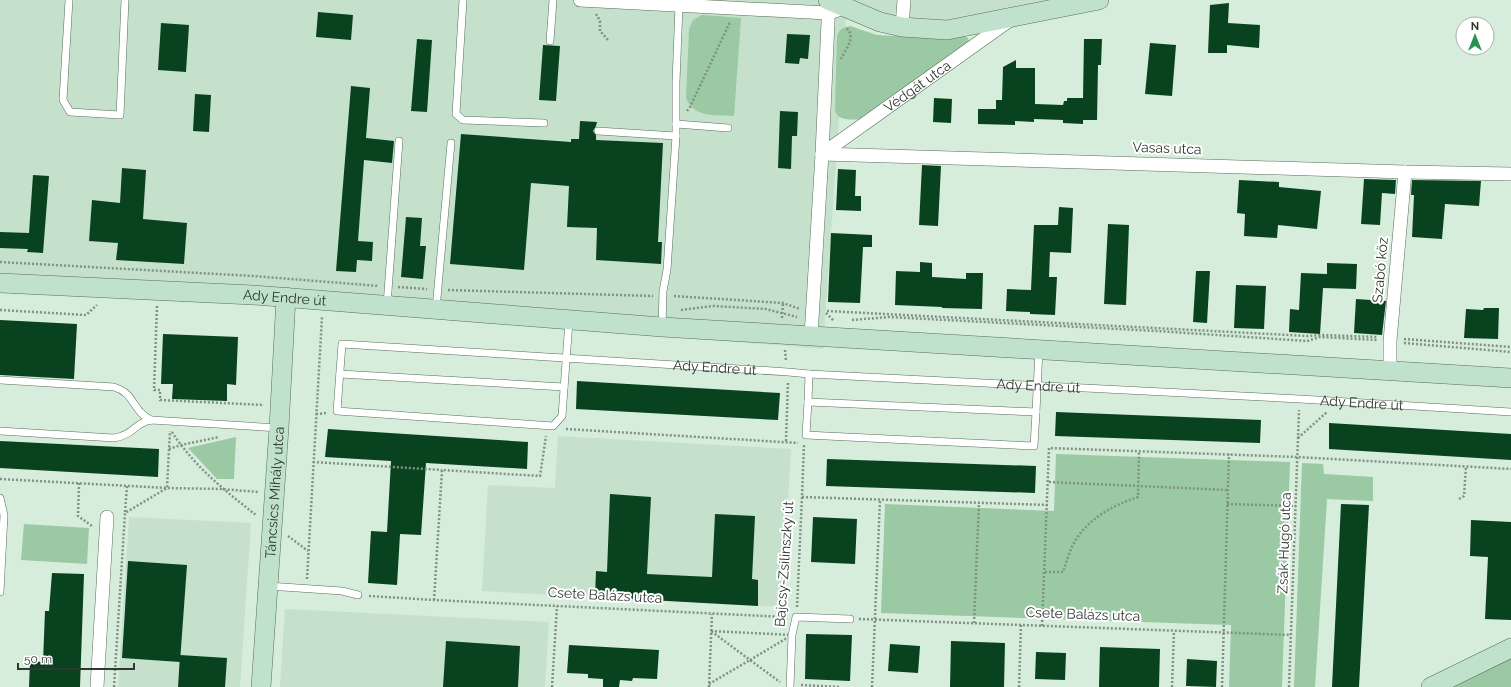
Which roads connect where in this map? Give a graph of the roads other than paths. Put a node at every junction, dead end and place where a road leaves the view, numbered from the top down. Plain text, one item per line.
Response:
1 (69, 0) edge
2 (125, 0) edge
3 (463, 0) edge
4 (553, 0) edge
5 (587, 0) edge
6 (904, 0) edge
7 (1099, 0) edge
8 (832, 5) edge
9 (679, 6) junction
10 (1013, 18) junction
11 (902, 28) junction
12 (550, 41) dead end
13 (544, 123) dead end
14 (676, 124) junction
15 (728, 128) dead end
16 (598, 131) dead end
17 (676, 136) junction
18 (400, 141) dead end
19 (451, 143) dead end
20 (822, 154) junction
21 (1405, 172) junction
22 (1511, 174) edge
23 (0, 283) edge
24 (286, 297) junction
25 (387, 306) junction
26 (436, 309) junction
27 (662, 319) junction
28 (569, 320) junction
29 (812, 322) junction
30 (1039, 349) junction
31 (566, 358) junction
32 (1390, 370) junction
33 (340, 374) junction
34 (809, 374) junction
35 (1511, 378) edge
36 (0, 380) edge
37 (1037, 386) junction
38 (564, 387) junction
39 (808, 402) junction
40 (1036, 412) junction
41 (1511, 412) edge
42 (152, 420) junction
43 (279, 428) junction
44 (0, 431) edge
45 (0, 498) edge
46 (108, 517) dead end
47 (268, 586) junction
48 (0, 592) edge
49 (358, 595) road end
50 (850, 619) dead end
51 (1511, 648) edge
52 (790, 686) edge
53 (97, 687) edge
54 (261, 687) edge
55 (1431, 687) edge

1 - 2 lane
3 - 13 lane
4 - 12 lane
5 - 9 street
6 - 11 street
7 - 10 street, Védgát utca
8 - 9 street
8 - 11 street, Védgát utca
8 - 20 street
9 - 14 lane
10 - 11 street, Védgát utca
10 - 20 street, Védgát utca
14 - 15 lane
14 - 17 lane
16 - 17 lane
17 - 27 lane
18 - 25 lane
19 - 26 lane
20 - 21 street, Vasas utca
20 - 29 street
21 - 22 street, Vasas utca
21 - 32 street, Szabó köz
23 - 24 street, Ady Endre út
24 - 25 street, Ady Endre út
24 - 43 street, Táncsics Mihály utca
25 - 26 street, Ady Endre út
26 - 28 street, Ady Endre út
27 - 28 street, Ady Endre út
27 - 29 street, Ady Endre út
28 - 31 lane
29 - 30 street, Ady Endre út
30 - 32 street, Ady Endre út
30 - 37 lane
31 - 33 lane, Ady Endre út
31 - 34 lane, Ady Endre út
31 - 38 lane
32 - 35 street, Ady Endre út
33 - 38 lane
33 - 38 lane, Ady Endre út
34 - 37 lane, Ady Endre út
34 - 39 lane
36 - 42 lane
37 - 40 lane
37 - 41 lane, Ady Endre út
39 - 40 lane
39 - 40 lane
42 - 43 lane
42 - 44 lane
43 - 47 street, Táncsics Mihály utca
45 - 48 lane
46 - 53 street
47 - 49 lane
47 - 54 street, Táncsics Mihály utca
50 - 52 lane, Bajcsy-Zsilinszky út
51 - 55 street

